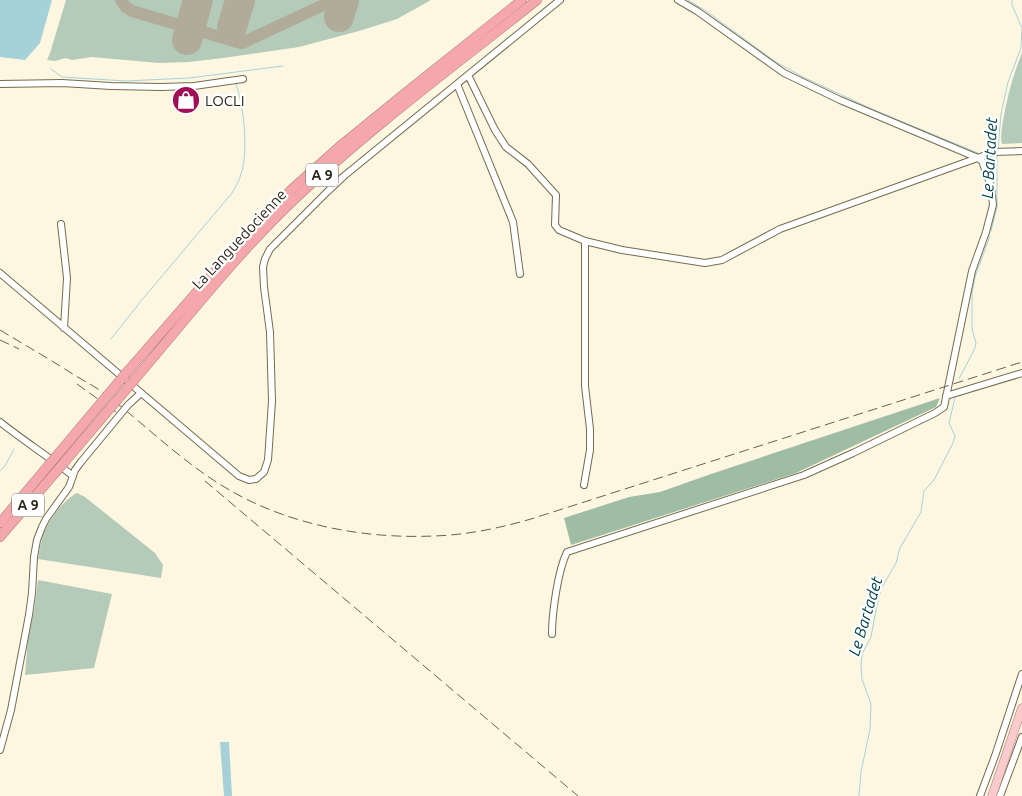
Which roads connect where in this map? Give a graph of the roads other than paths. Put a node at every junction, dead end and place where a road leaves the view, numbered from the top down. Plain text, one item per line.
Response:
1 (522, 0) edge
2 (537, 0) edge
3 (560, 0) edge
4 (678, 0) edge
5 (468, 75) junction
6 (243, 79) dead end
7 (0, 84) edge
8 (457, 84) junction
9 (1022, 151) edge
10 (978, 158) junction
11 (61, 224) dead end
12 (585, 241) junction
13 (0, 273) edge
14 (520, 274) dead end
15 (64, 328) junction
16 (1022, 372) edge
17 (141, 393) junction
18 (946, 396) junction
19 (0, 422) edge
20 (73, 476) junction
21 (584, 485) dead end
22 (0, 523) edge
23 (0, 537) edge
24 (552, 634) dead end
25 (1022, 674) edge
26 (1022, 708) edge
27 (0, 723) edge
28 (6, 728) junction
29 (1022, 737) edge
30 (0, 750) edge
31 (980, 796) edge
32 (992, 796) edge
33 (1000, 796) edge

1 - 22 highway, La Languedocienne / A 9, bridge
2 - 23 highway, La Languedocienne / A 9, bridge
3 - 5 street
4 - 10 street
5 - 8 street
5 - 12 street
6 - 7 street
8 - 14 street
8 - 17 street
9 - 10 street
10 - 12 street
10 - 18 street
11 - 15 street
12 - 21 street
13 - 15 street
15 - 17 street
16 - 18 street
17 - 20 street, bridge
18 - 24 street
19 - 20 street
20 - 28 street
25 - 31 street
26 - 32 main road
27 - 28 street
28 - 30 street
29 - 33 street

